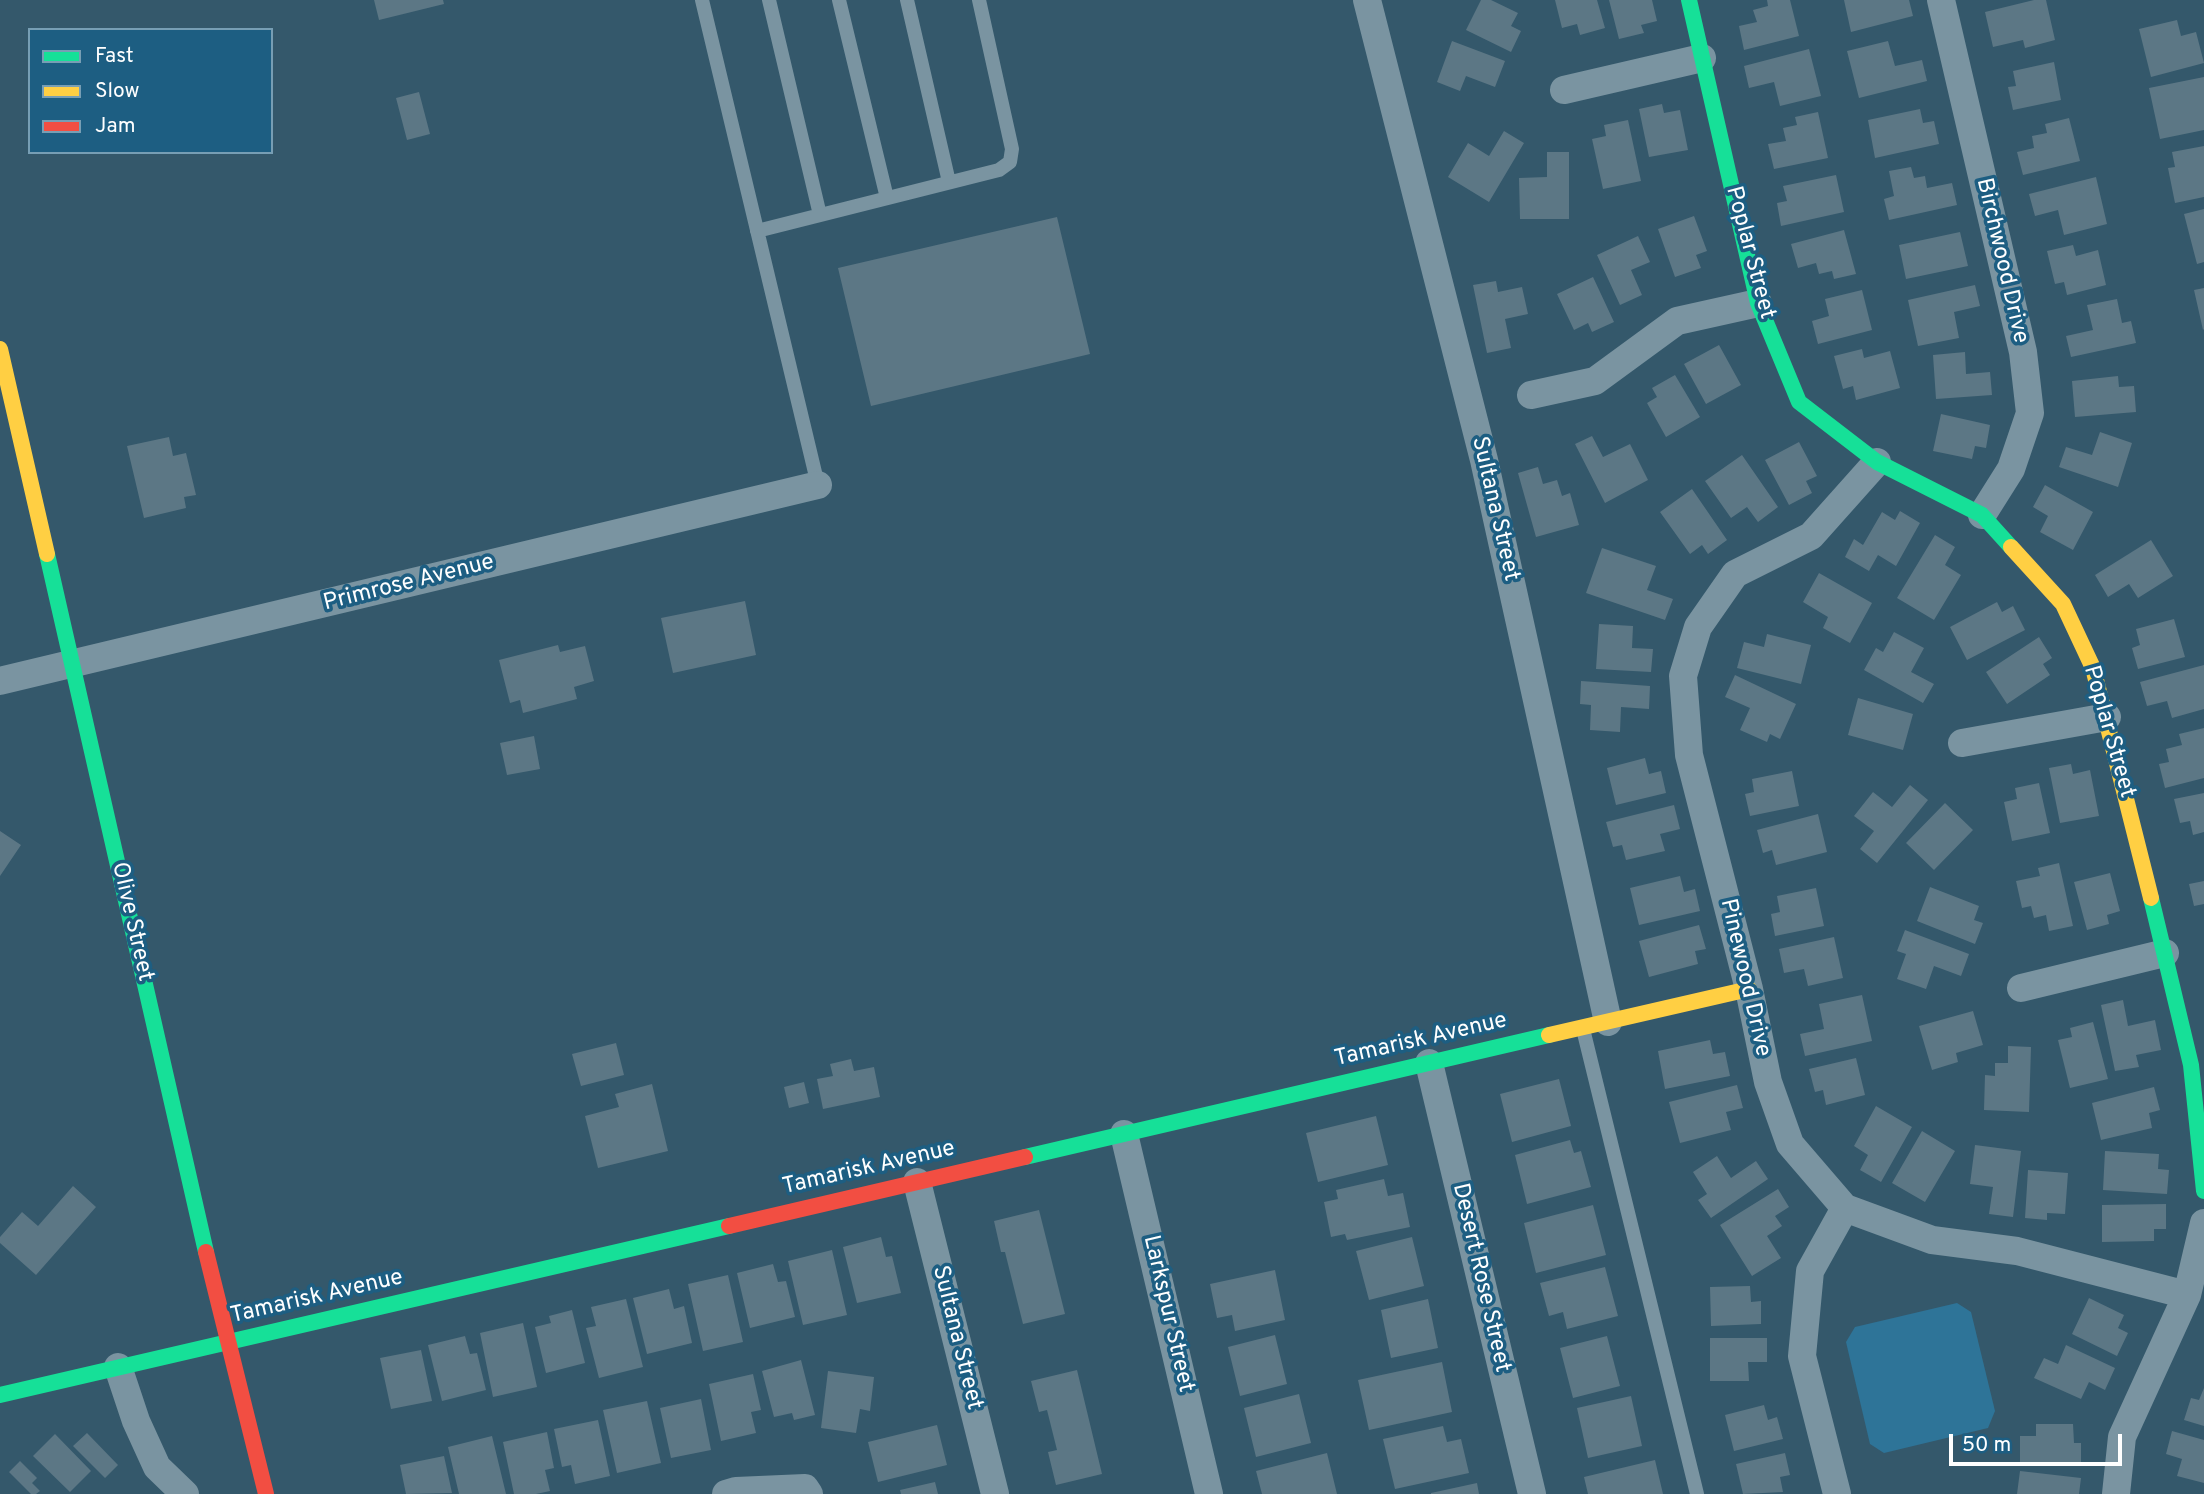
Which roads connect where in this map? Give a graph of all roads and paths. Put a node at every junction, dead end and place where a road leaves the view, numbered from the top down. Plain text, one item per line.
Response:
1 (702, 0) edge
2 (769, 0) edge
3 (839, 0) edge
4 (907, 0) edge
5 (979, 0) edge
6 (1367, 0) edge
7 (1689, 0) edge
8 (1941, 0) edge
9 (1702, 58) junction
10 (1564, 90) dead end
11 (949, 182) junction
12 (887, 198) junction
13 (820, 215) junction
14 (757, 231) junction
15 (1758, 303) junction
16 (0, 349) edge
17 (1531, 395) dead end
18 (1877, 462) junction
19 (818, 485) joint
20 (1982, 515) junction
21 (72, 665) junction
22 (0, 681) edge
23 (2107, 717) junction
24 (1962, 743) dead end
25 (2165, 953) junction
26 (2021, 988) dead end
27 (1749, 989) junction
28 (1595, 1025) junction
29 (1429, 1063) junction
30 (1124, 1134) junction
31 (917, 1182) junction
32 (2204, 1191) edge
33 (1845, 1208) junction
34 (2204, 1223) edge
35 (2187, 1295) junction
36 (227, 1342) junction
37 (118, 1367) junction
38 (0, 1395) edge
39 (807, 1491) edge
40 (179, 1493) edge
41 (266, 1494) edge
42 (726, 1494) edge
43 (995, 1494) edge
44 (1209, 1494) edge
45 (1532, 1494) edge
46 (1697, 1494) edge
47 (1837, 1494) edge
48 (2116, 1494) edge

1 - 14 lane
2 - 13 lane
3 - 12 lane
4 - 11 lane
5 - 11 lane
6 - 28 street, Sultana Street
7 - 9 street, Poplar Street
8 - 20 street, Birchwood Drive
9 - 10 street
9 - 15 street, Poplar Street
11 - 12 lane
12 - 13 lane
13 - 14 lane
14 - 19 lane
15 - 17 street
15 - 18 street, Poplar Street
16 - 21 street, Olive Street
18 - 20 street, Poplar Street
18 - 27 street, Pinewood Drive
19 - 21 street, Primrose Avenue
20 - 23 street, Poplar Street
21 - 22 street, Primrose Avenue
21 - 36 street, Olive Street
23 - 24 street
23 - 25 street, Poplar Street
25 - 26 street
25 - 32 street, Poplar Street
27 - 28 street, Tamarisk Avenue
27 - 33 street, Pinewood Drive
28 - 29 street, Tamarisk Avenue
28 - 46 lane
29 - 30 street, Tamarisk Avenue
29 - 45 street, Desert Rose Street
30 - 31 street, Tamarisk Avenue
30 - 44 street, Larkspur Street
31 - 36 street, Tamarisk Avenue
31 - 43 street, Sultana Street
33 - 35 street, Pinewood Drive
33 - 47 street
34 - 35 street
35 - 48 street
36 - 37 street, Tamarisk Avenue
36 - 41 street, Olive Street
37 - 38 street, Tamarisk Avenue
37 - 40 street
39 - 42 street

